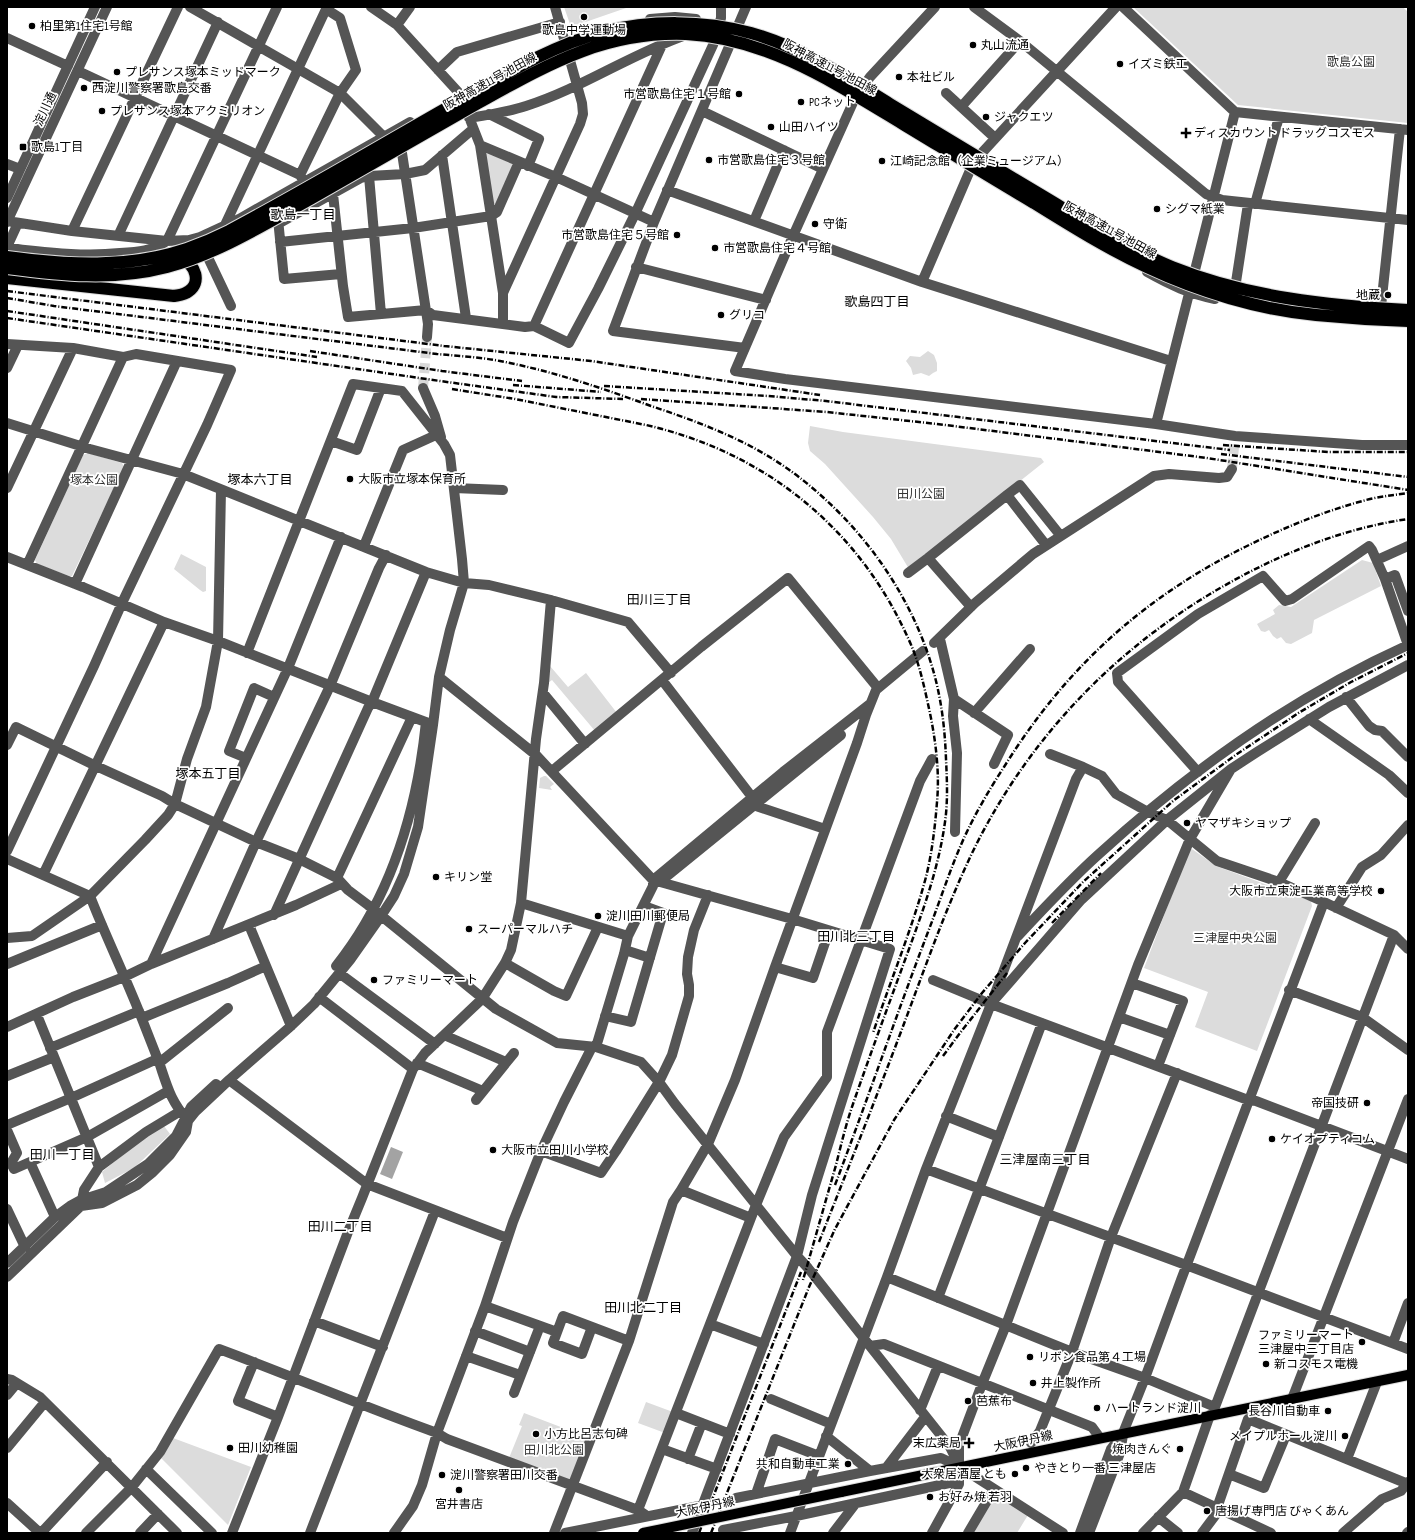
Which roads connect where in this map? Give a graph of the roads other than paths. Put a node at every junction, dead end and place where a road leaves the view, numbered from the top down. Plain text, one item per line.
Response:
1 (95, 7) edge
2 (107, 7) edge
3 (178, 7) edge
4 (190, 7) edge
5 (277, 7) edge
6 (371, 7) edge
7 (410, 7) edge
8 (555, 7) edge
9 (721, 7) edge
10 (746, 7) edge
11 (935, 7) edge
12 (974, 7) edge
13 (1116, 7) edge
14 (1123, 7) edge
15 (327, 8) edge
16 (218, 22) junction
17 (560, 22) junction
18 (397, 25) junction
19 (719, 26) junction
20 (736, 33) junction
21 (565, 39) junction
22 (1020, 41) junction
23 (8, 42) edge
24 (662, 45) junction
25 (259, 46) junction
26 (68, 66) junction
27 (298, 68) junction
28 (438, 70) junction
29 (78, 71) junction
30 (1056, 71) junction
31 (578, 85) junction
32 (340, 93) junction
33 (946, 93) dead end
34 (460, 94) junction
35 (134, 97) junction
36 (855, 98) junction
37 (961, 107) junction
38 (702, 111) junction
39 (1235, 112) junction
40 (489, 114) junction
41 (174, 116) junction
42 (1279, 117) junction
43 (469, 118) junction
44 (473, 129) junction
45 (1404, 130) edge
46 (395, 131) junction
47 (215, 136) junction
48 (384, 137) junction
49 (995, 138) junction
50 (480, 145) junction
51 (784, 150) junction
52 (442, 155) junction
53 (258, 156) junction
54 (7, 164) edge
55 (524, 164) junction
56 (971, 168) junction
57 (20, 169) junction
58 (823, 169) junction
59 (322, 172) junction
60 (405, 174) junction
61 (369, 176) junction
62 (556, 177) junction
63 (302, 179) junction
64 (667, 190) junction
65 (333, 194) junction
66 (594, 195) junction
67 (7, 198) edge
68 (276, 198) junction
69 (1213, 198) junction
70 (1252, 204) junction
71 (635, 214) junction
72 (491, 216) junction
73 (1391, 219) junction
74 (1408, 220) edge
75 (754, 221) junction
76 (7, 222) edge
77 (452, 222) junction
78 (654, 222) junction
79 (18, 223) junction
80 (278, 224) junction
81 (224, 227) junction
82 (413, 228) junction
83 (72, 231) junction
84 (374, 232) junction
85 (118, 236) junction
86 (337, 236) junction
87 (793, 236) junction
88 (200, 237) junction
89 (167, 241) junction
90 (280, 242) junction
91 (7, 247) edge
92 (7, 257) edge
93 (143, 266) dead end
94 (636, 267) junction
95 (7, 268) edge
96 (341, 274) junction
97 (7, 278) edge
98 (922, 282) junction
99 (503, 293) junction
100 (1189, 293) junction
101 (766, 300) junction
102 (1234, 303) junction
103 (231, 306) dead end
104 (426, 310) junction
105 (1408, 310) edge
106 (381, 314) junction
107 (466, 318) junction
108 (1379, 318) junction
109 (1408, 321) edge
110 (503, 324) junction
111 (534, 326) junction
112 (427, 337) tunnel mouth
113 (7, 344) edge
114 (18, 345) junction
115 (73, 348) junction
116 (745, 348) junction
117 (123, 357) junction
118 (1171, 361) junction
119 (177, 362) junction
120 (7, 368) edge
121 (381, 388) junction
122 (423, 388) tunnel mouth
123 (7, 423) edge
124 (1156, 424) junction
125 (33, 430) junction
126 (436, 435) junction
127 (331, 441) junction
128 (444, 444) junction
129 (1408, 445) edge
130 (81, 446) junction
131 (132, 461) junction
132 (1232, 469) dead end
133 (183, 474) junction
134 (7, 488) edge
135 (454, 488) junction
136 (221, 490) junction
137 (503, 490) dead end
138 (1007, 495) junction
139 (300, 520) junction
140 (1060, 535) junction
141 (341, 537) junction
142 (1046, 544) junction
143 (364, 546) junction
144 (1408, 546) edge
145 (386, 555) junction
146 (7, 557) edge
147 (928, 558) junction
148 (1377, 560) junction
149 (27, 564) junction
150 (426, 572) junction
151 (908, 573) dead end
152 (1385, 579) junction
153 (464, 583) junction
154 (75, 584) junction
155 (551, 600) junction
156 (122, 603) junction
157 (971, 607) junction
158 (1407, 609) edge
159 (1396, 612) junction
160 (164, 622) junction
161 (218, 641) junction
162 (1408, 645) edge
163 (1030, 649) dead end
164 (923, 651) dead end
165 (247, 652) junction
166 (1408, 665) edge
167 (288, 668) junction
168 (671, 673) junction
169 (439, 677) junction
170 (662, 680) junction
171 (330, 686) junction
172 (878, 688) junction
173 (543, 693) junction
174 (274, 697) junction
175 (1346, 697) junction
176 (954, 699) junction
177 (372, 702) junction
178 (871, 703) junction
179 (974, 713) junction
180 (866, 715) junction
181 (412, 717) junction
182 (1309, 719) junction
183 (430, 723) junction
184 (585, 744) junction
185 (7, 745) edge
186 (55, 747) junction
187 (1050, 754) dead end
188 (536, 755) junction
189 (1408, 757) edge
190 (246, 758) junction
191 (932, 759) dead end
192 (994, 764) dead end
193 (96, 766) junction
194 (1083, 767) junction
195 (1231, 769) junction
196 (552, 771) junction
197 (1198, 772) junction
198 (1408, 793) edge
199 (753, 801) junction
200 (175, 804) junction
201 (1148, 812) junction
202 (1167, 820) junction
203 (216, 822) junction
204 (1315, 823) dead end
205 (1408, 825) edge
206 (825, 830) junction
207 (954, 832) dead end
208 (1190, 839) junction
209 (256, 842) junction
210 (7, 851) edge
211 (7, 859) edge
212 (299, 859) junction
213 (43, 875) junction
214 (339, 881) junction
215 (657, 881) junction
216 (1279, 882) junction
217 (708, 895) junction
218 (90, 896) junction
219 (1324, 902) junction
220 (521, 903) junction
221 (644, 906) junction
222 (1336, 908) junction
223 (378, 913) junction
224 (274, 915) junction
225 (792, 919) junction
226 (102, 925) junction
227 (249, 925) junction
228 (598, 927) junction
229 (829, 931) junction
230 (1394, 935) junction
231 (628, 936) junction
232 (7, 938) edge
233 (1015, 938) junction
234 (213, 939) junction
235 (861, 940) junction
236 (1408, 949) edge
237 (625, 950) junction
238 (650, 958) junction
239 (505, 963) junction
240 (7, 964) edge
241 (151, 964) junction
242 (266, 966) junction
243 (775, 967) junction
244 (339, 973) junction
245 (124, 977) junction
246 (933, 980) dead end
247 (1132, 983) junction
248 (1289, 990) junction
249 (320, 997) junction
250 (482, 999) junction
251 (991, 1004) junction
252 (228, 1008) dead end
253 (140, 1014) junction
254 (37, 1015) junction
255 (605, 1016) junction
256 (1119, 1017) junction
257 (1362, 1018) junction
258 (290, 1023) junction
259 (1042, 1023) junction
260 (7, 1027) edge
261 (444, 1035) junction
262 (1170, 1035) junction
263 (435, 1044) junction
264 (594, 1047) junction
265 (1109, 1047) junction
266 (1408, 1050) edge
267 (52, 1052) junction
268 (514, 1053) dead end
269 (158, 1061) junction
270 (506, 1062) junction
271 (415, 1066) junction
272 (1158, 1066) junction
273 (1177, 1073) junction
274 (7, 1076) edge
275 (229, 1080) junction
276 (659, 1082) junction
277 (168, 1091) junction
278 (483, 1091) junction
279 (71, 1098) junction
280 (1408, 1098) edge
281 (476, 1100) dead end
282 (1248, 1100) junction
283 (946, 1116) junction
284 (184, 1117) junction
285 (7, 1125) edge
286 (1321, 1126) junction
287 (7, 1130) edge
288 (87, 1137) junction
289 (1000, 1137) junction
290 (708, 1144) junction
291 (541, 1151) junction
292 (1388, 1152) junction
293 (1408, 1159) edge
294 (30, 1162) junction
295 (9, 1164) edge
296 (99, 1167) junction
297 (926, 1169) junction
298 (367, 1184) junction
299 (980, 1189) junction
300 (681, 1190) junction
301 (81, 1203) junction
302 (756, 1205) junction
303 (7, 1209) edge
304 (435, 1211) junction
305 (1047, 1213) junction
306 (55, 1216) junction
307 (751, 1218) junction
308 (1111, 1237) junction
309 (507, 1238) junction
310 (25, 1247) junction
311 (797, 1256) junction
312 (7, 1263) edge
313 (1186, 1265) junction
314 (7, 1277) edge
315 (887, 1277) junction
316 (1258, 1292) junction
317 (938, 1298) junction
318 (1408, 1303) edge
319 (485, 1306) junction
320 (1324, 1318) junction
321 (314, 1321) junction
322 (710, 1324) junction
323 (1006, 1325) junction
324 (540, 1326) junction
325 (592, 1327) junction
326 (475, 1331) junction
327 (558, 1332) junction
328 (629, 1341) junction
329 (867, 1342) junction
330 (764, 1344) junction
331 (1393, 1344) junction
332 (383, 1348) junction
333 (1408, 1349) edge
334 (530, 1352) junction
335 (1072, 1352) junction
336 (466, 1356) junction
337 (254, 1362) junction
338 (938, 1366) junction
339 (520, 1375) junction
340 (1408, 1375) edge
341 (293, 1377) junction
342 (1146, 1378) junction
343 (7, 1380) edge
344 (1377, 1382) junction
345 (17, 1383) junction
346 (982, 1384) junction
347 (514, 1393) dead end
348 (7, 1395) edge
349 (1292, 1399) junction
350 (771, 1400) dead end
351 (45, 1402) junction
352 (359, 1405) junction
353 (1048, 1410) junction
354 (676, 1413) junction
355 (922, 1414) junction
356 (1210, 1415) junction
357 (278, 1417) junction
358 (702, 1423) junction
359 (831, 1424) junction
360 (1123, 1433) junction
361 (437, 1434) junction
362 (730, 1434) junction
363 (1286, 1435) junction
364 (826, 1436) junction
365 (1100, 1438) junction
366 (1031, 1443) dead end
367 (7, 1448) edge
368 (662, 1449) junction
369 (818, 1456) junction
370 (688, 1459) junction
371 (1347, 1459) junction
372 (107, 1462) junction
373 (960, 1467) junction
374 (886, 1468) junction
375 (146, 1469) junction
376 (717, 1469) junction
377 (870, 1471) junction
378 (1229, 1474) junction
379 (959, 1478) junction
380 (1408, 1483) edge
381 (808, 1484) junction
382 (573, 1486) junction
383 (132, 1487) junction
384 (994, 1488) junction
385 (1183, 1492) junction
386 (756, 1494) junction
387 (736, 1498) dead end
388 (856, 1503) junction
389 (704, 1505) junction
390 (9, 1508) edge
391 (1218, 1508) junction
392 (638, 1510) junction
393 (158, 1514) junction
394 (648, 1516) junction
395 (796, 1516) junction
396 (1158, 1517) junction
397 (723, 1530) dead end
398 (743, 1530) edge
399 (1051, 1530) edge
400 (40, 1533) edge
401 (86, 1533) edge
402 (140, 1533) edge
403 (177, 1533) edge
404 (212, 1533) edge
405 (232, 1533) edge
406 (310, 1533) edge
407 (394, 1533) edge
408 (554, 1533) edge
409 (566, 1533) edge
410 (643, 1533) edge
411 (692, 1533) edge
412 (790, 1533) edge
413 (833, 1533) edge
414 (932, 1533) edge
415 (968, 1533) edge
416 (1063, 1533) edge
417 (1080, 1533) edge
418 (1089, 1533) edge
419 (1142, 1533) edge
420 (1178, 1533) edge
421 (1202, 1533) edge
422 (1272, 1533) edge
423 (1343, 1533) edge

1 - 26 street, 淀川通
2 - 29 street, 淀川通
3 - 35 street
4 - 16 street
5 - 25 street
6 - 18 street
7 - 18 street
8 - 17 street
9 - 19 street
10 - 20 street
11 - 36 street
12 - 22 street
13 - 30 street
14 - 39 street
15 - 27 street
15 - 32 street
16 - 25 street
16 - 41 street
17 - 21 street
17 - 28 street
18 - 28 street
19 - 20 street
19 - 21 street
19 - 24 street
19 - 71 street
20 - 36 street
20 - 38 street
21 - 31 street
21 - 34 street
22 - 30 street
22 - 37 street
23 - 26 street
24 - 31 street
24 - 66 street
25 - 27 street
25 - 47 street
26 - 57 street, 淀川通
27 - 32 street
27 - 53 street
28 - 34 street
29 - 35 street
29 - 76 street, 淀川通
30 - 49 street
30 - 69 street
31 - 40 street
31 - 62 street
32 - 48 street
32 - 63 street
33 - 37 street
34 - 43 street
34 - 46 street
35 - 41 street
35 - 83 street
36 - 56 street
36 - 58 street
37 - 49 street
38 - 51 street
38 - 64 street
39 - 42 street
39 - 69 street
40 - 43 street
40 - 55 street
41 - 47 street
41 - 85 street
42 - 45 street
42 - 70 street
43 - 44 street
44 - 50 street
44 - 52 street
45 - 73 street
46 - 48 street
46 - 60 street
47 - 53 street
47 - 89 street
48 - 59 street
49 - 56 street
50 - 55 street
50 - 72 street
51 - 58 street
51 - 75 street
52 - 60 street
52 - 77 street
53 - 63 street
53 - 81 street
54 - 57 street
55 - 62 street
55 - 72 street
56 - 98 street
56 - 100 street
57 - 67 street, 淀川通
58 - 87 street
59 - 63 street
59 - 65 street
60 - 61 street
60 - 82 street
61 - 65 street
61 - 84 street
62 - 66 street
62 - 99 street
63 - 68 street
64 - 75 street
64 - 78 street
65 - 80 street
65 - 86 street
66 - 71 street
66 - 111 street
68 - 80 street
68 - 81 street
69 - 70 street
69 - 100 street
70 - 73 street
70 - 102 street
71 - 78 street
71 - 111 street
72 - 77 street
72 - 99 street
73 - 74 street
73 - 108 street
75 - 87 street
76 - 79 street
77 - 82 street
77 - 107 street
78 - 94 street
79 - 83 street
79 - 91 street
80 - 90 street
81 - 88 street
82 - 84 street
82 - 104 street
83 - 85 street
84 - 86 street
84 - 106 street
85 - 89 street
86 - 90 street
86 - 96 street
87 - 98 street
87 - 101 street
88 - 89 street
88 - 103 street
89 - 91 street
90 - 96 street
92 - 105 highway, 阪神高速11号池田線, bridge
93 - 97 highway
94 - 101 street
94 - 116 street
95 - 109 highway, 阪神高速11号池田線, bridge
96 - 106 street
98 - 118 street
99 - 110 street
100 - 102 street
100 - 118 street
101 - 116 street
102 - 108 street
104 - 106 street
104 - 107 street
104 - 112 street
107 - 110 street
108 - 109 street
110 - 111 street
113 - 114 street
114 - 115 street
114 - 120 street
115 - 117 street
115 - 125 street
116 - 124 street
117 - 119 street
117 - 130 street
118 - 124 street
119 - 131 street
119 - 133 street
121 - 126 street
121 - 127 street
121 - 127 street
122 - 128 street
123 - 125 street
124 - 129 street
125 - 130 street
125 - 134 street
126 - 128 street
126 - 143 street
127 - 139 street
128 - 135 street
130 - 131 street
130 - 149 street
131 - 133 street
131 - 154 street
132 - 140 street
133 - 136 street
133 - 156 street
135 - 137 street
135 - 153 street
136 - 139 street
136 - 161 street
138 - 140 street
138 - 142 street
138 - 147 street
139 - 141 street
139 - 165 street
140 - 142 street
141 - 143 street
141 - 167 street
142 - 157 street
143 - 145 street
144 - 148 street
145 - 150 street
145 - 171 street
146 - 149 street
147 - 151 street
147 - 157 street
148 - 152 street
148 - 197 street
149 - 154 street
150 - 153 street
150 - 177 street
152 - 158 street
152 - 159 street
153 - 155 street
153 - 169 street
154 - 156 street
155 - 168 street
155 - 173 street
156 - 160 street
156 - 186 street
157 - 176 street
158 - 159 street
159 - 162 street
160 - 161 street
160 - 193 street
161 - 165 street
161 - 200 street
162 - 197 street
163 - 179 street
164 - 172 street
165 - 167 street
166 - 175 street
167 - 171 street
167 - 174 street
168 - 170 street
168 - 172 street
169 - 183 street
169 - 188 street
170 - 184 street
170 - 199 street
171 - 177 street
171 - 209 street
172 - 178 street
173 - 184 street
173 - 188 street
174 - 190 street
174 - 190 street
175 - 182 street
175 - 189 street
176 - 179 street
176 - 207 street
177 - 181 street
177 - 212 street
178 - 180 street
178 - 199 street
179 - 192 street
180 - 199 street
180 - 206 street
181 - 183 street
181 - 214 street
182 - 195 street
182 - 198 street
183 - 223 street
184 - 196 street
185 - 186 street
186 - 193 street
186 - 210 street
187 - 194 street
188 - 196 street
188 - 220 street
190 - 203 street
191 - 235 street
193 - 200 street
193 - 213 street
194 - 201 street
194 - 233 street
195 - 202 street
195 - 208 street
196 - 215 street
197 - 201 street
199 - 206 street
199 - 215 street
200 - 203 street
200 - 218 street
201 - 202 street
201 - 233 street
202 - 208 street
202 - 251 street
203 - 209 street
203 - 241 street
204 - 216 street
205 - 222 street
206 - 225 street
208 - 216 street
208 - 247 street
209 - 212 street
209 - 234 street
211 - 213 street
212 - 214 street
212 - 224 street
213 - 218 street
214 - 223 street
214 - 224 street
215 - 217 street
215 - 221 street
216 - 219 street
217 - 225 street
217 - 276 street
218 - 226 street
218 - 232 street
219 - 222 street
219 - 248 street
220 - 228 street
220 - 239 street
221 - 231 street
221 - 238 street
222 - 230 street
223 - 244 street
223 - 250 street
223 - 258 street
224 - 227 street
225 - 229 street
225 - 243 street
226 - 240 street
226 - 245 street
227 - 234 street
227 - 242 street
228 - 231 street
228 - 239 street
229 - 235 street
229 - 243 street
230 - 236 street
230 - 257 street
231 - 237 street
233 - 251 street
234 - 241 street
235 - 302 street
235 - 311 street
237 - 238 street
237 - 255 street
238 - 255 street
239 - 250 street
241 - 245 street
242 - 253 street
242 - 258 street
243 - 290 street
244 - 249 street
244 - 263 street
245 - 253 street
245 - 254 street
246 - 251 street
247 - 256 street
247 - 262 street
248 - 257 street
248 - 282 street
249 - 258 street
249 - 271 street
250 - 261 street
250 - 264 street
251 - 259 street
251 - 283 street
252 - 269 street
253 - 267 street
253 - 269 street
254 - 260 street
254 - 267 street
255 - 264 street
256 - 262 street
256 - 265 street
257 - 266 street
257 - 286 street
258 - 275 street
258 - 284 street
259 - 265 street
259 - 289 street
261 - 263 street
261 - 270 street
262 - 272 street
263 - 271 street
264 - 276 street
264 - 291 street
265 - 272 street
265 - 305 street
267 - 274 street
267 - 279 street
268 - 270 street
269 - 277 street
269 - 279 street
270 - 278 street
271 - 278 street
271 - 298 street
272 - 273 street
273 - 282 street
273 - 308 street
275 - 284 street
275 - 298 street
276 - 290 street
276 - 291 street
277 - 284 street
277 - 288 street
278 - 281 street
279 - 285 street
279 - 288 street
280 - 292 street
282 - 286 street
282 - 313 street
283 - 289 street
283 - 297 street
284 - 296 street
284 - 301 street
286 - 292 street
286 - 316 street
287 - 295 street
288 - 294 street
288 - 296 street
289 - 299 street
290 - 300 street
290 - 302 street
291 - 309 street
292 - 293 street
292 - 320 street
294 - 295 street
294 - 306 street
296 - 301 street
297 - 299 street
297 - 315 street
298 - 304 street
298 - 321 street
299 - 305 street
299 - 317 street
300 - 307 street
300 - 328 street
301 - 306 street
301 - 314 street
302 - 307 street
302 - 311 street
303 - 310 street
304 - 309 street
304 - 332 street
305 - 308 street
305 - 323 street
306 - 310 street
307 - 322 street
308 - 313 street
308 - 335 street
309 - 319 street
310 - 312 street
311 - 329 street
311 - 330 street
313 - 316 street
313 - 342 street
315 - 317 street
315 - 329 street
316 - 320 street
316 - 342 street
317 - 323 street
318 - 331 street
319 - 324 street
319 - 326 street
320 - 331 street
320 - 349 street
321 - 332 street
321 - 341 street
322 - 330 street
322 - 354 street
323 - 335 street
323 - 346 street
324 - 327 street
324 - 334 street
325 - 327 street
325 - 327 street
325 - 328 street
326 - 334 street
326 - 336 street
328 - 382 street
329 - 338 street
329 - 355 street
329 - 359 street
330 - 362 street
331 - 333 street
332 - 352 street
334 - 339 street
335 - 342 street
335 - 353 street
336 - 339 street
336 - 361 street
337 - 341 street
337 - 357 street
337 - 375 street
338 - 346 street
338 - 355 street
339 - 347 street
340 - 344 main road, 大阪伊丹線
341 - 352 street
341 - 357 street
342 - 360 street
343 - 345 street
344 - 349 main road, 大阪伊丹線
344 - 371 street
345 - 348 street
345 - 351 street
346 - 353 street
346 - 373 street
349 - 356 main road, 大阪伊丹線
350 - 359 street
351 - 367 street
351 - 372 street
352 - 361 street
352 - 406 street
353 - 365 street
353 - 366 street
354 - 358 street
354 - 368 street
355 - 373 street
355 - 374 street
356 - 360 main road, 大阪伊丹線
356 - 385 street
357 - 405 street
358 - 362 street
358 - 370 street
359 - 364 street
360 - 365 main road, 大阪伊丹線
360 - 417 street
360 - 418 street
361 - 382 street
361 - 407 street
362 - 376 street
363 - 371 street
363 - 378 street
363 - 378 street
364 - 369 street
364 - 377 street
365 - 373 main road, 大阪伊丹線
368 - 370 street
368 - 392 street
369 - 381 street
369 - 386 street
370 - 376 street
371 - 380 street
372 - 383 street
372 - 400 street
373 - 374 street
373 - 379 street
373 - 384 street
373 - 410 main road, 大阪伊丹線, bridge
374 - 377 street
375 - 383 street
375 - 404 street
376 - 389 street
377 - 381 street
378 - 391 street
379 - 388 street
379 - 414 street
380 - 423 street
381 - 386 street
381 - 395 street
382 - 392 street
382 - 408 street
383 - 393 street
383 - 401 street
384 - 399 street
384 - 415 street
385 - 391 street
385 - 396 street
386 - 387 street
388 - 395 street
388 - 413 street
389 - 394 street
389 - 411 street
390 - 400 street
391 - 421 street
391 - 422 street
392 - 394 street
393 - 402 street
393 - 403 street
394 - 409 street
395 - 398 street
395 - 412 street
396 - 419 street
396 - 420 street
397 - 398 street
399 - 416 street

